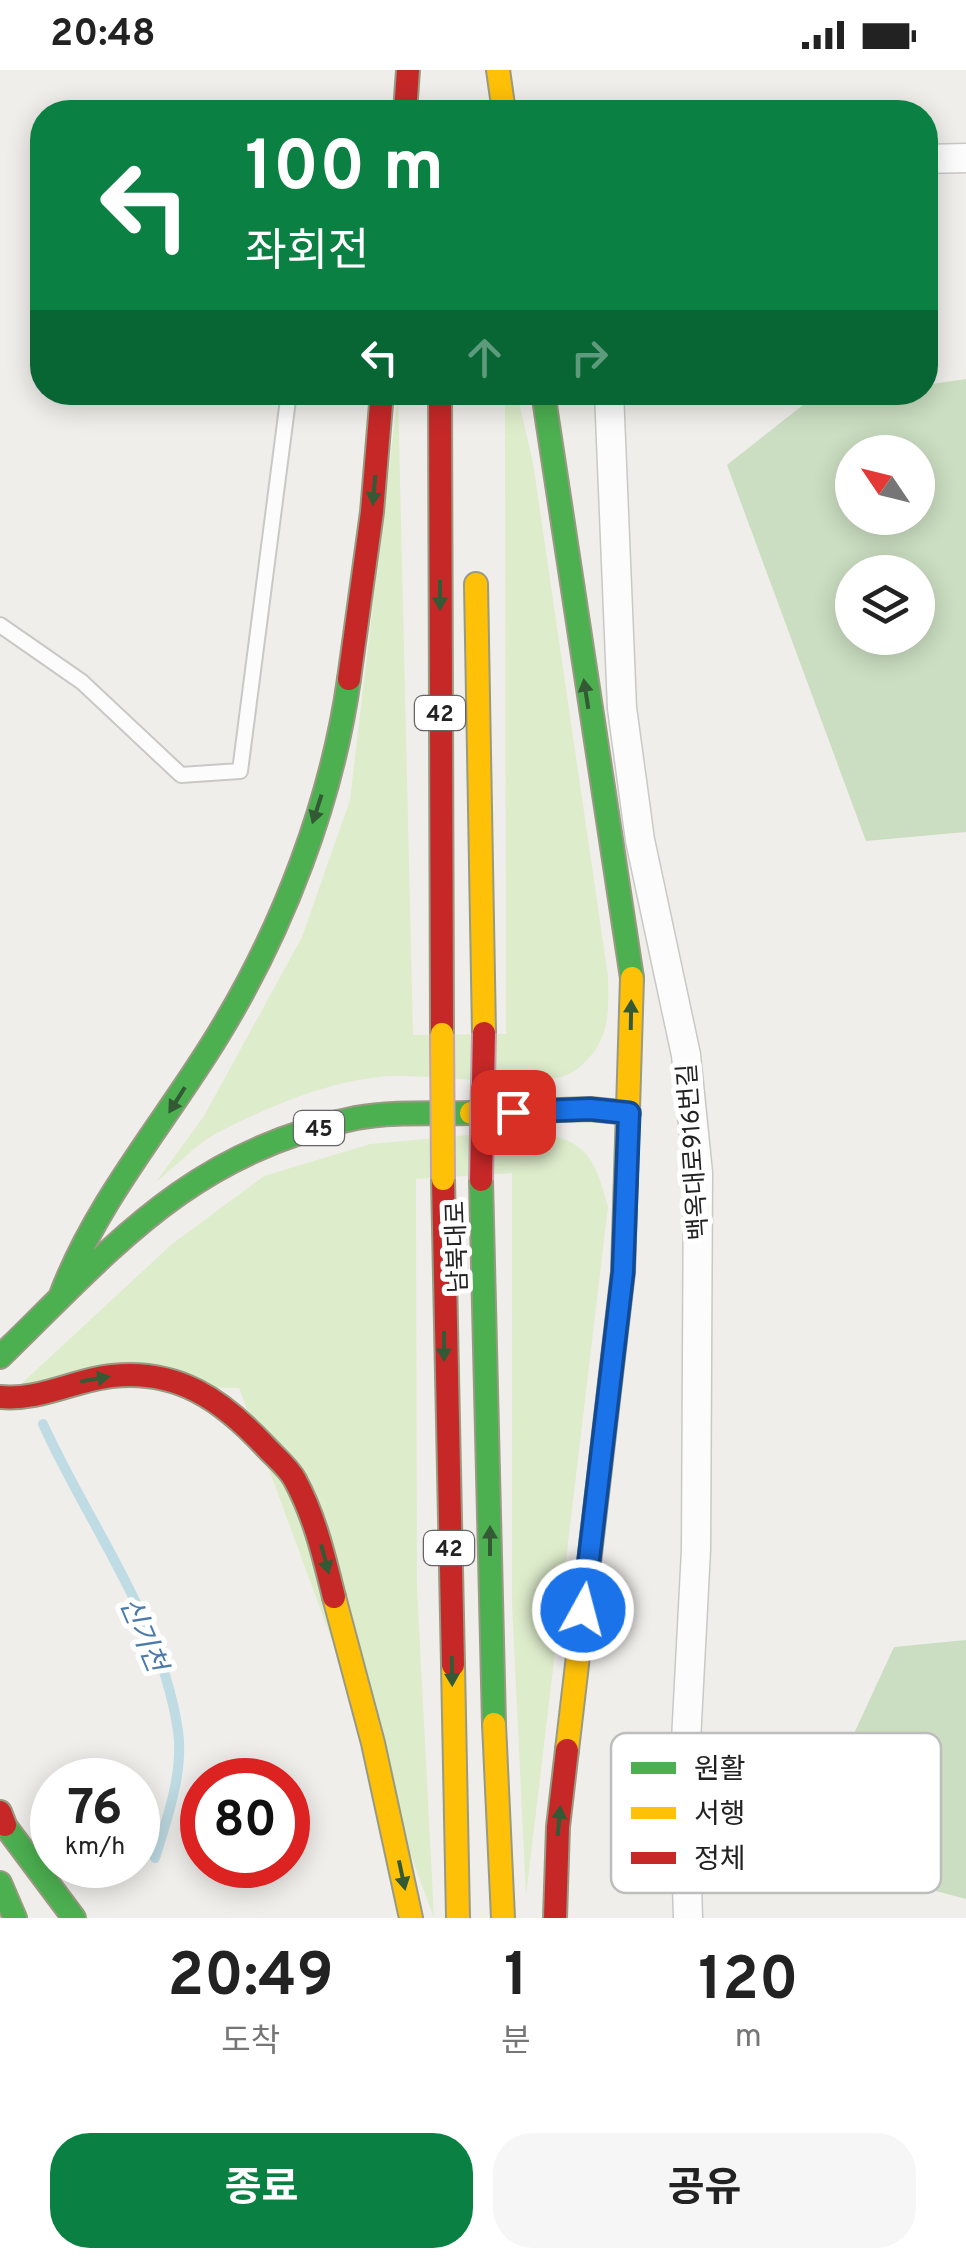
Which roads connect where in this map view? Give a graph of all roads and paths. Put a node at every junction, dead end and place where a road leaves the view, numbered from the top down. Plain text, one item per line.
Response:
1 (408, 70) edge
2 (498, 70) edge
3 (405, 100) edge
4 (502, 100) edge
5 (938, 158) edge
6 (966, 158) edge
7 (287, 405) edge
8 (381, 405) edge
9 (440, 405) edge
10 (545, 405) edge
11 (610, 405) edge
12 (476, 565) dead end
13 (0, 625) edge
14 (629, 1113) junction
15 (61, 1295) junction
16 (0, 1357) edge
17 (0, 1397) edge
18 (686, 1733) edge
19 (2, 1819) edge
20 (0, 1883) edge
21 (687, 1893) edge
22 (16, 1918) edge
23 (74, 1918) edge
24 (411, 1918) edge
25 (458, 1918) edge
26 (503, 1918) edge
27 (555, 1918) edge
28 (688, 1918) edge

1 - 3 main road
2 - 4 main road
5 - 6 street
7 - 13 lane
8 -> 15 main road
9 -> 25 main road, 남북대로 / 42, bridge
14 -> 10 main road
11 - 18 street, 백옥대로916번길
26 -> 12 main road, 남북대로 / 42, bridge
14 - 15 main road, 45
27 -> 14 main road
15 - 16 main road, 45
17 -> 24 main road
19 - 23 main road
20 - 22 main road
21 - 28 street, 백옥대로916번길

